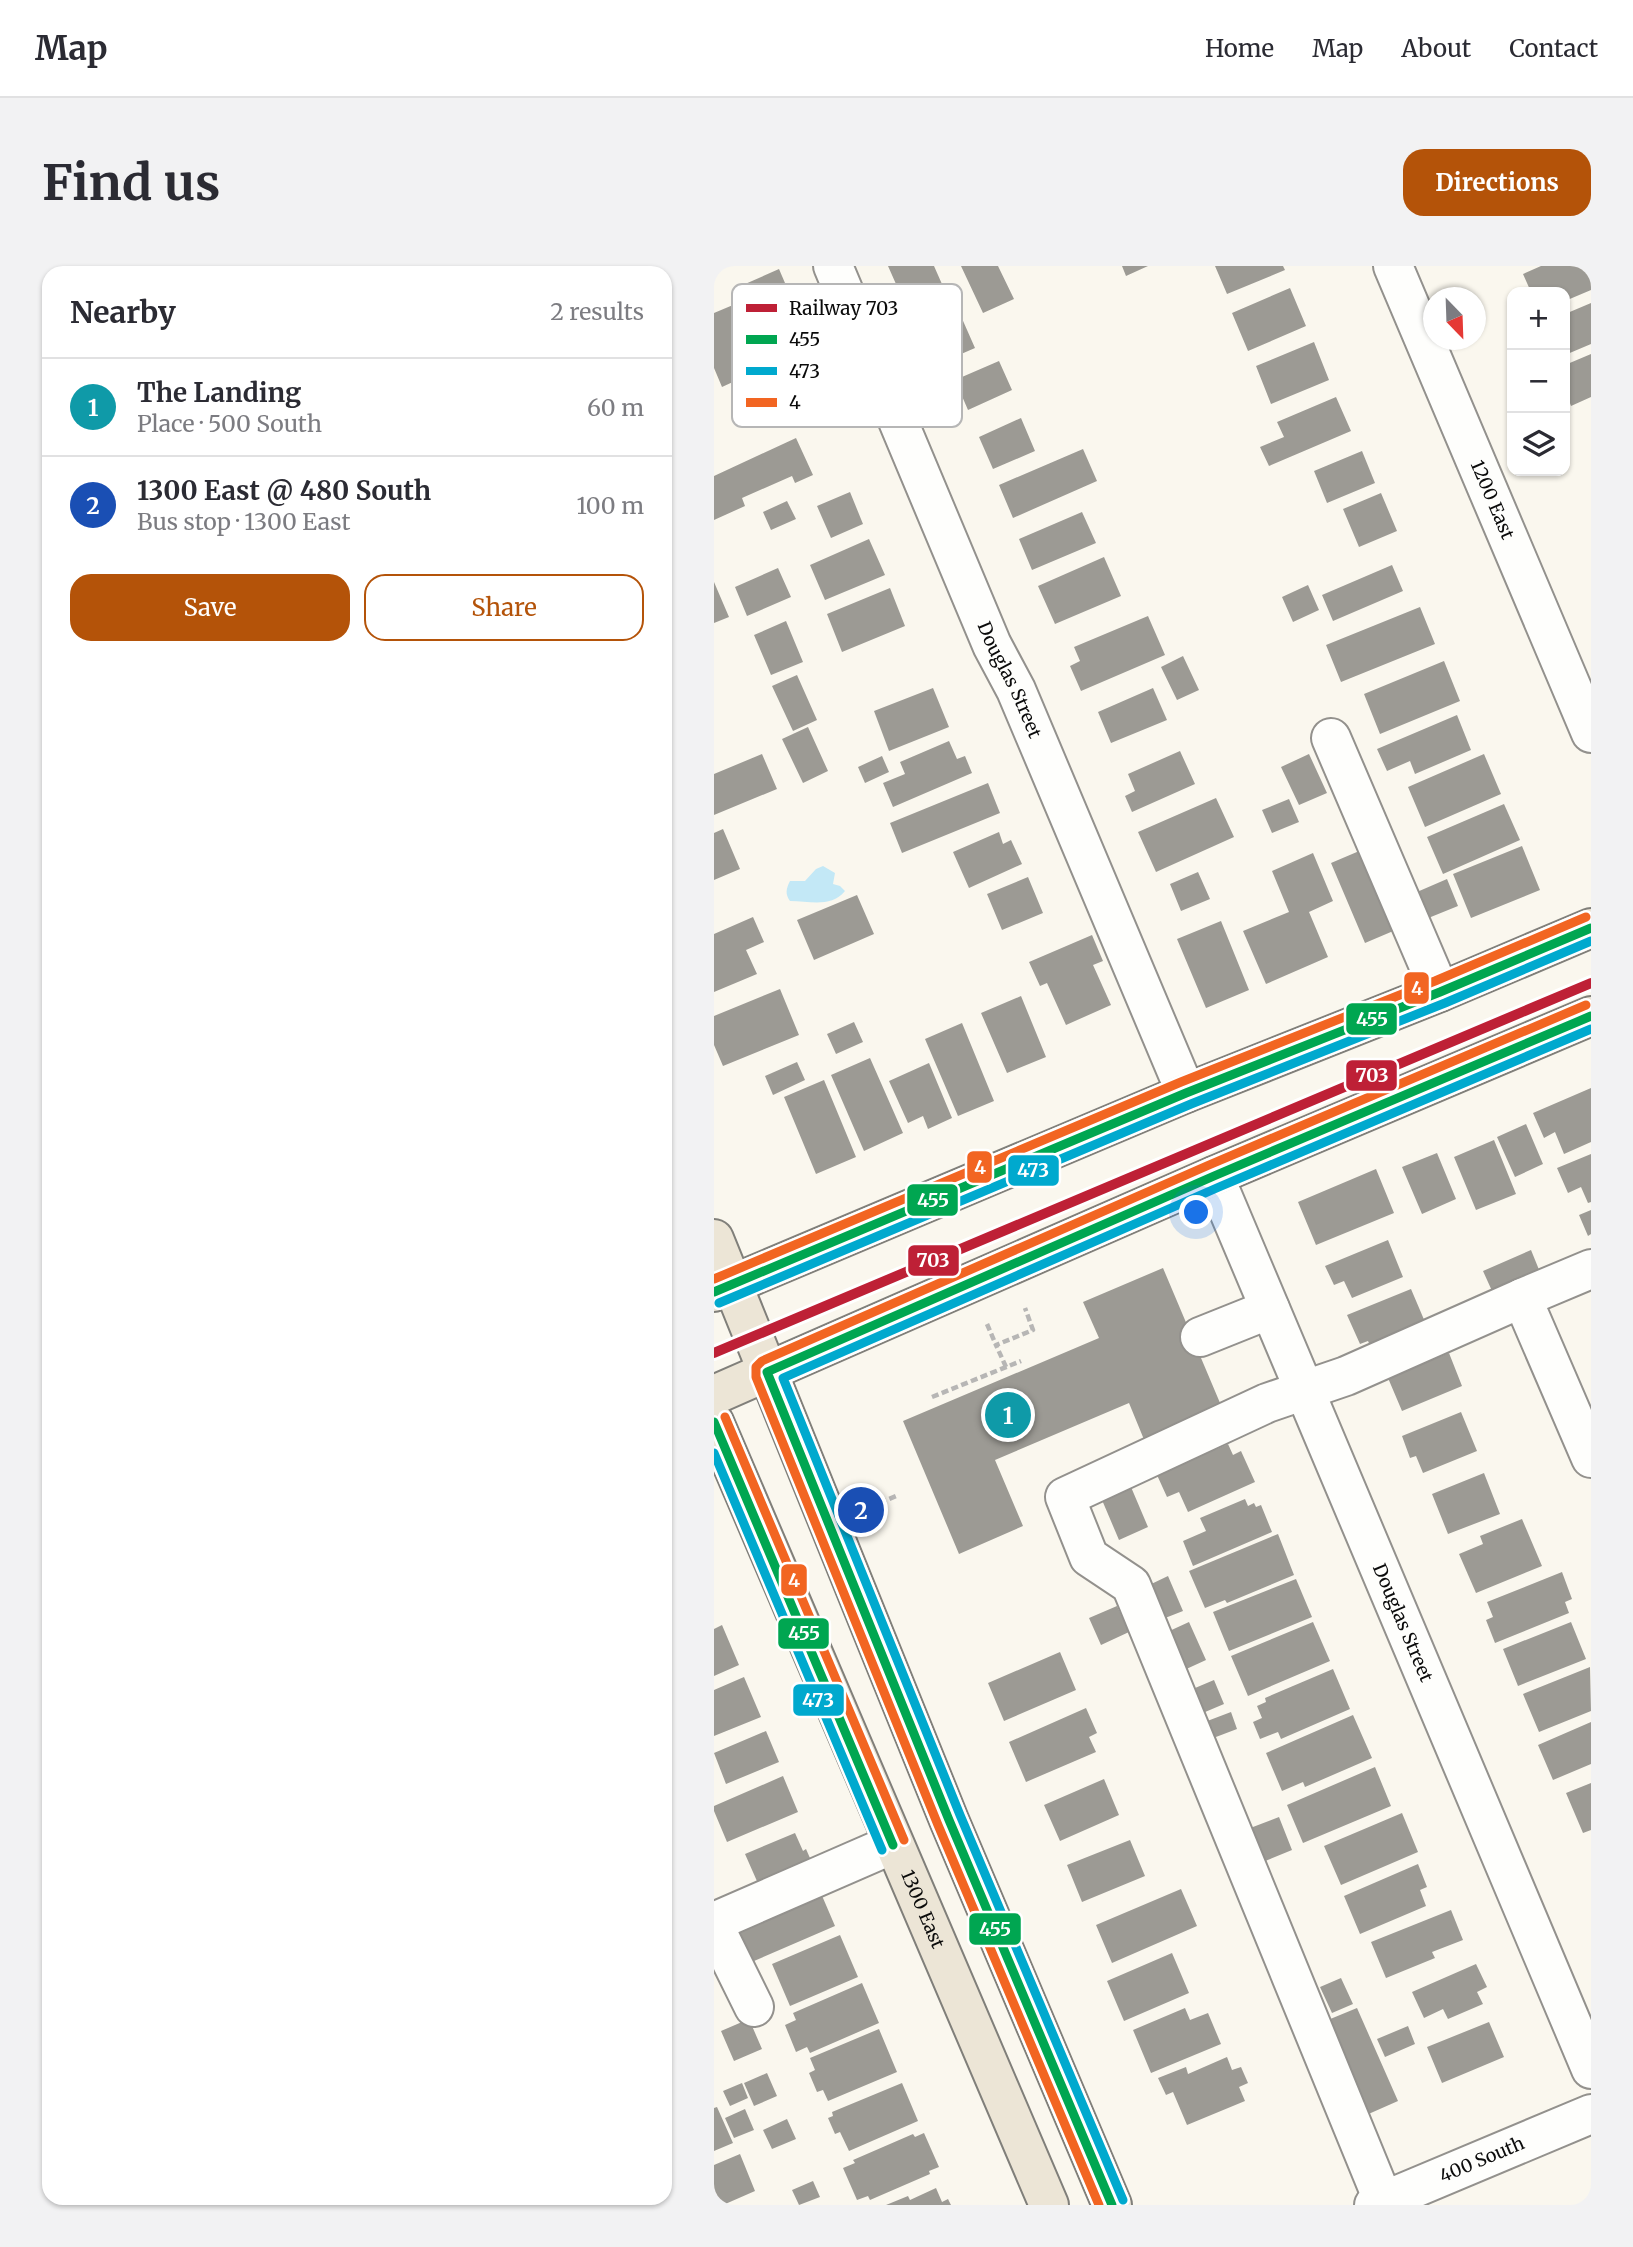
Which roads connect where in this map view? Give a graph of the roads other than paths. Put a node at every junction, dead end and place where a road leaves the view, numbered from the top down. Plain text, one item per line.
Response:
1 (834, 266) edge
2 (1393, 266) edge
3 (842, 284) edge
4 (901, 427) edge
5 (1591, 733) edge
6 (1331, 738) dead end
7 (1591, 928) edge
8 (1440, 992) junction
9 (1591, 1016) edge
10 (1186, 1093) junction
11 (1214, 1176) junction
12 (714, 1239) edge
13 (1591, 1269) edge
14 (723, 1288) edge
15 (1522, 1298) junction
16 (1270, 1309) junction
17 (1200, 1337) dead end
18 (767, 1372) junction
19 (1305, 1391) junction
20 (714, 1395) edge
21 (714, 1422) edge
22 (1591, 1458) edge
23 (893, 1844) junction
24 (714, 1924) edge
25 (754, 2007) dead end
26 (1591, 2069) edge
27 (1591, 2114) edge
28 (1381, 2204) edge
29 (1049, 2205) edge
30 (1112, 2205) edge

1 - 3 street, Douglas Street
2 - 5 street, 1200 East
4 - 10 street, Douglas Street
6 - 8 street
7 - 8 main road
8 - 10 main road
9 - 11 main road
10 - 14 main road
11 - 16 street, Douglas Street
11 - 18 main road
12 - 14 main road
13 - 15 street
14 - 18 main road
15 - 19 street
15 - 22 street
16 - 17 street
16 - 19 street, Douglas Street
18 - 20 main road
18 - 30 main road
19 - 26 street, Douglas Street
19 - 28 street
21 - 23 main road, 1300 East
23 - 24 street
23 - 29 main road, 1300 East
24 - 25 street
27 - 28 street, 400 South

